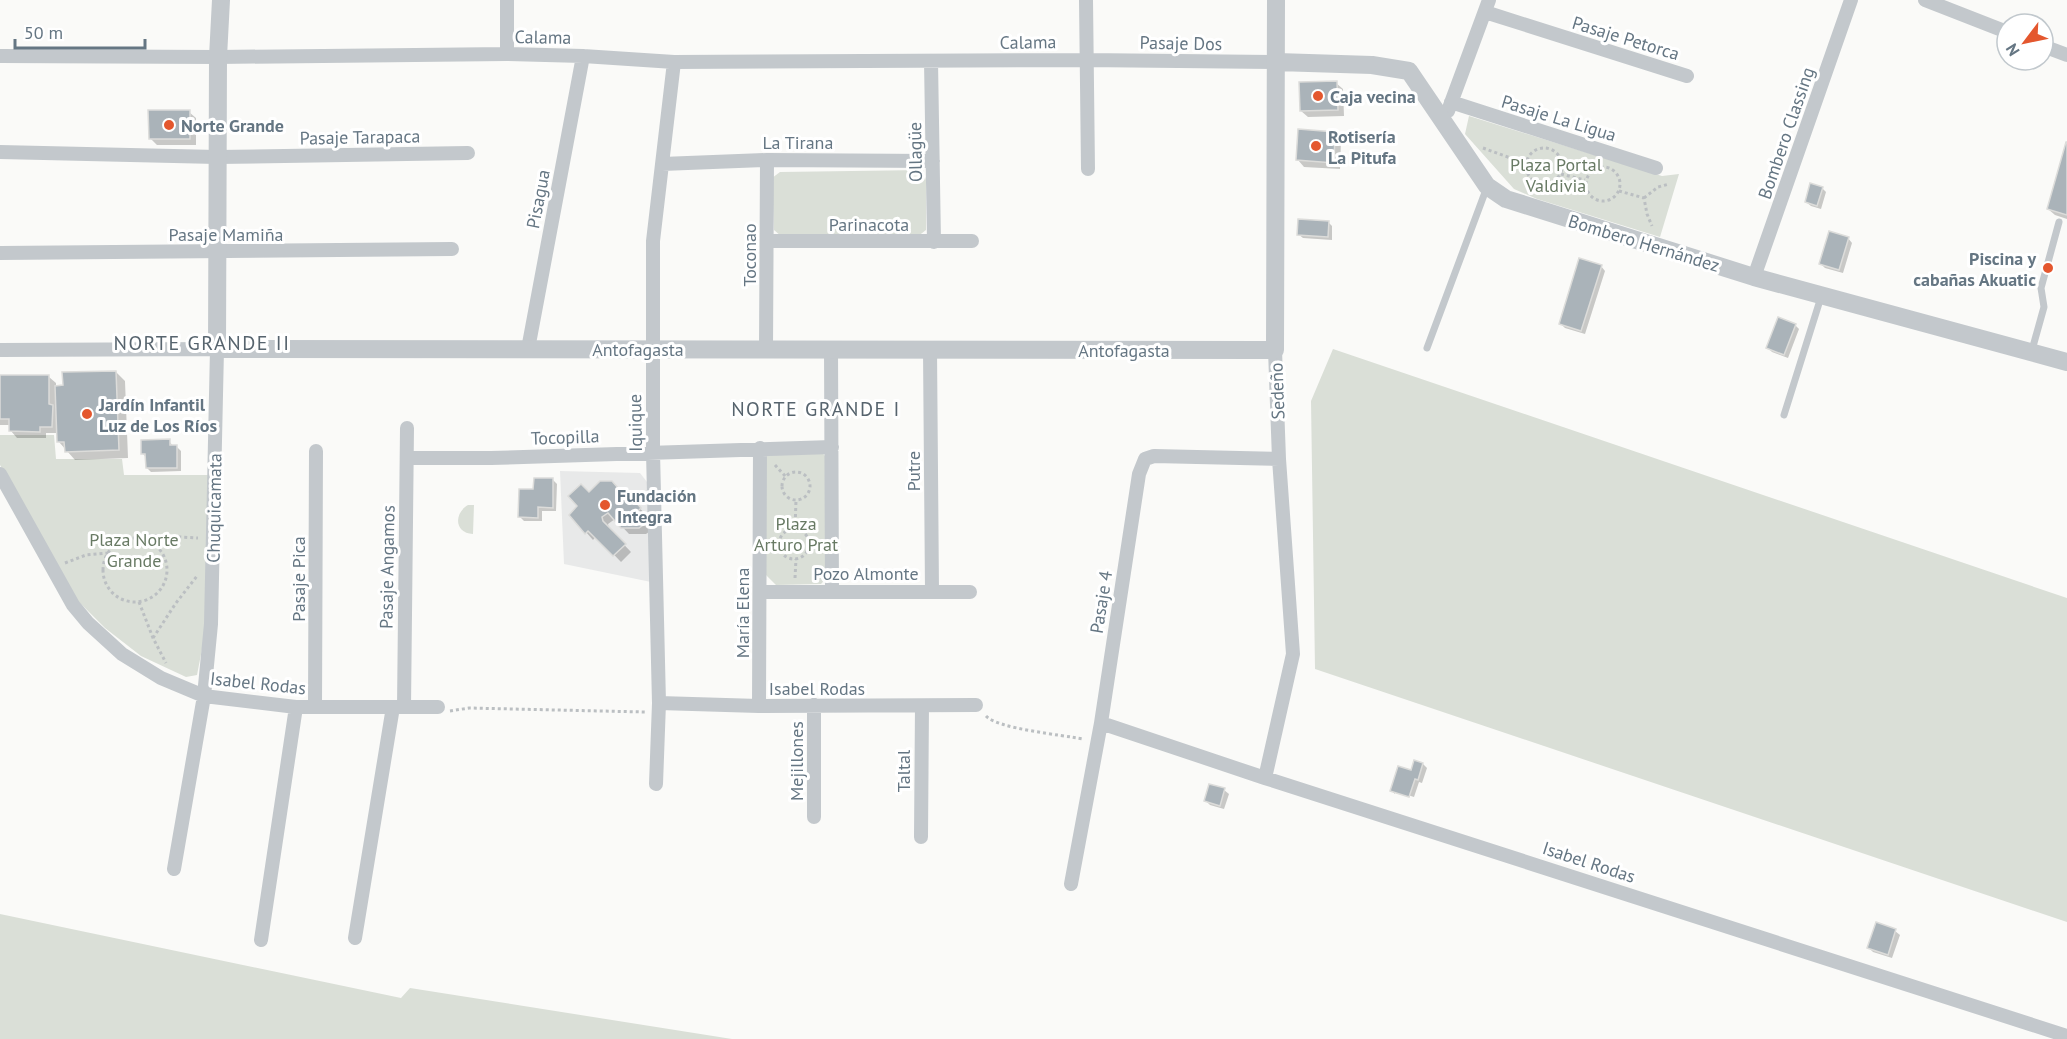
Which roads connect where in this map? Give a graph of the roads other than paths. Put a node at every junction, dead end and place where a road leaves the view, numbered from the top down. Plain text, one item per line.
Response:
1 (221, 0) edge
2 (507, 0) edge
3 (1086, 0) edge
4 (1276, 0) edge
5 (1851, 0) edge
6 (1925, 0) edge
7 (1487, 6) edge
8 (1995, 27) edge
9 (507, 54) junction
10 (0, 56) edge
11 (583, 56) junction
12 (218, 57) junction
13 (1085, 60) junction
14 (931, 61) junction
15 (674, 62) junction
16 (1277, 62) junction
17 (1687, 76) dead end
18 (1451, 102) junction
19 (1444, 121) junction
20 (0, 152) edge
21 (468, 153) dead end
22 (217, 157) junction
23 (767, 160) junction
24 (933, 161) junction
25 (662, 164) junction
26 (1656, 168) dead end
27 (1088, 169) dead end
28 (1487, 186) junction
29 (2059, 222) dead end
30 (767, 241) junction
31 (972, 241) dead end
32 (934, 242) junction
33 (452, 249) dead end
34 (217, 252) junction
35 (0, 253) edge
36 (1755, 277) junction
37 (1822, 295) junction
38 (1427, 348) dead end
39 (217, 349) junction
40 (528, 349) junction
41 (652, 349) junction
42 (0, 350) edge
43 (766, 350) junction
44 (831, 350) junction
45 (930, 350) junction
46 (1275, 350) junction
47 (2031, 353) junction
48 (2067, 362) edge
49 (1784, 415) dead end
50 (407, 428) dead end
51 (832, 447) junction
52 (760, 448) junction
53 (316, 451) dead end
54 (653, 452) junction
55 (407, 458) junction
56 (1279, 459) junction
57 (0, 474) edge
58 (832, 591) junction
59 (932, 591) junction
60 (761, 592) junction
61 (970, 592) dead end
62 (204, 696) junction
63 (813, 705) junction
64 (976, 705) road end
65 (759, 706) junction
66 (922, 706) junction
67 (296, 707) junction
68 (315, 707) junction
69 (398, 707) junction
70 (438, 707) road end
71 (658, 708) junction
72 (1101, 723) junction
73 (1265, 777) junction
74 (656, 784) dead end
75 (814, 817) dead end
76 (921, 837) dead end
77 (174, 869) dead end
78 (1071, 884) dead end
79 (355, 938) dead end
80 (261, 940) dead end
81 (2067, 1036) edge

1 - 12 street, Chuquicamata
2 - 9 street
3 - 13 street
4 - 16 street, Sedeño
5 - 36 street, Bombero Classing
6 - 8 street
7 - 17 street, Pasaje Petorca
7 - 18 street
9 - 11 street, Calama
9 - 12 street, Calama
10 - 12 street, Calama
11 - 15 street, Calama
11 - 40 street, Pisagua
12 - 22 street, Chuquicamata
13 - 14 street, Calama
13 - 16 street, Pasaje Dos
13 - 27 street
14 - 15 street, Calama
14 - 24 street, Ollagüe
15 - 25 street, Iquique
16 - 19 street, Bombero Hernández
16 - 46 street, Sedeño
18 - 19 street
18 - 26 street, Pasaje La Ligua
19 - 28 street, Bombero Hernández
20 - 22 street, Pasaje Tarapaca
21 - 22 street, Pasaje Tarapaca
22 - 34 street, Chuquicamata
23 - 24 street, La Tirana
23 - 25 street, La Tirana
23 - 30 street, Toconao
24 - 32 street, Ollagüe
25 - 41 street, Iquique
28 - 36 street, Bombero Hernández
28 - 38 lane
29 - 47 lane
30 - 32 street, Parinacota
30 - 43 street, Toconao
31 - 32 street, Parinacota
33 - 34 street, Pasaje Mamiña
34 - 35 street, Pasaje Mamiña
34 - 39 street, Chuquicamata
36 - 37 street, Bombero Hernández
37 - 47 street, Bombero Hernández
37 - 49 lane
39 - 40 street, Antofagasta
39 - 42 street, Antofagasta
39 - 62 street, Chuquicamata
40 - 41 street, Antofagasta
41 - 43 street, Antofagasta
41 - 54 street, Iquique
43 - 44 street, Antofagasta
44 - 45 street, Antofagasta
44 - 51 street
45 - 46 street, Antofagasta
45 - 59 street, Putre
46 - 56 street, Sedeño
47 - 48 street, Bombero Hernández
50 - 55 street, Pasaje Angamos
51 - 52 street, Tocopilla
51 - 58 street
52 - 54 street, Tocopilla
52 - 60 street, María Elena
53 - 68 street, Pasaje Pica
54 - 55 street, Tocopilla
54 - 71 street, Iquique
55 - 69 street, Pasaje Angamos
56 - 72 street, Pasaje 4
56 - 73 street, Sedeño
57 - 62 street, Isabel Rodas
58 - 59 street, Pozo Almonte
58 - 60 street, Pozo Almonte
59 - 61 street, Pozo Almonte
60 - 65 street, María Elena
62 - 67 street, Isabel Rodas
62 - 77 street, Chuquicamata
63 - 65 street, Isabel Rodas
63 - 66 street, Isabel Rodas
63 - 75 street, Mejillones
64 - 66 street, Isabel Rodas
65 - 71 street, Isabel Rodas
66 - 76 street, Taltal
67 - 68 street, Isabel Rodas
67 - 80 street
68 - 69 street, Isabel Rodas
69 - 70 street, Isabel Rodas
69 - 79 street, Pasaje Angamos
71 - 74 street, Iquique
72 - 73 street, Isabel Rodas
72 - 78 street, Pasaje 4
73 - 81 street, Isabel Rodas

